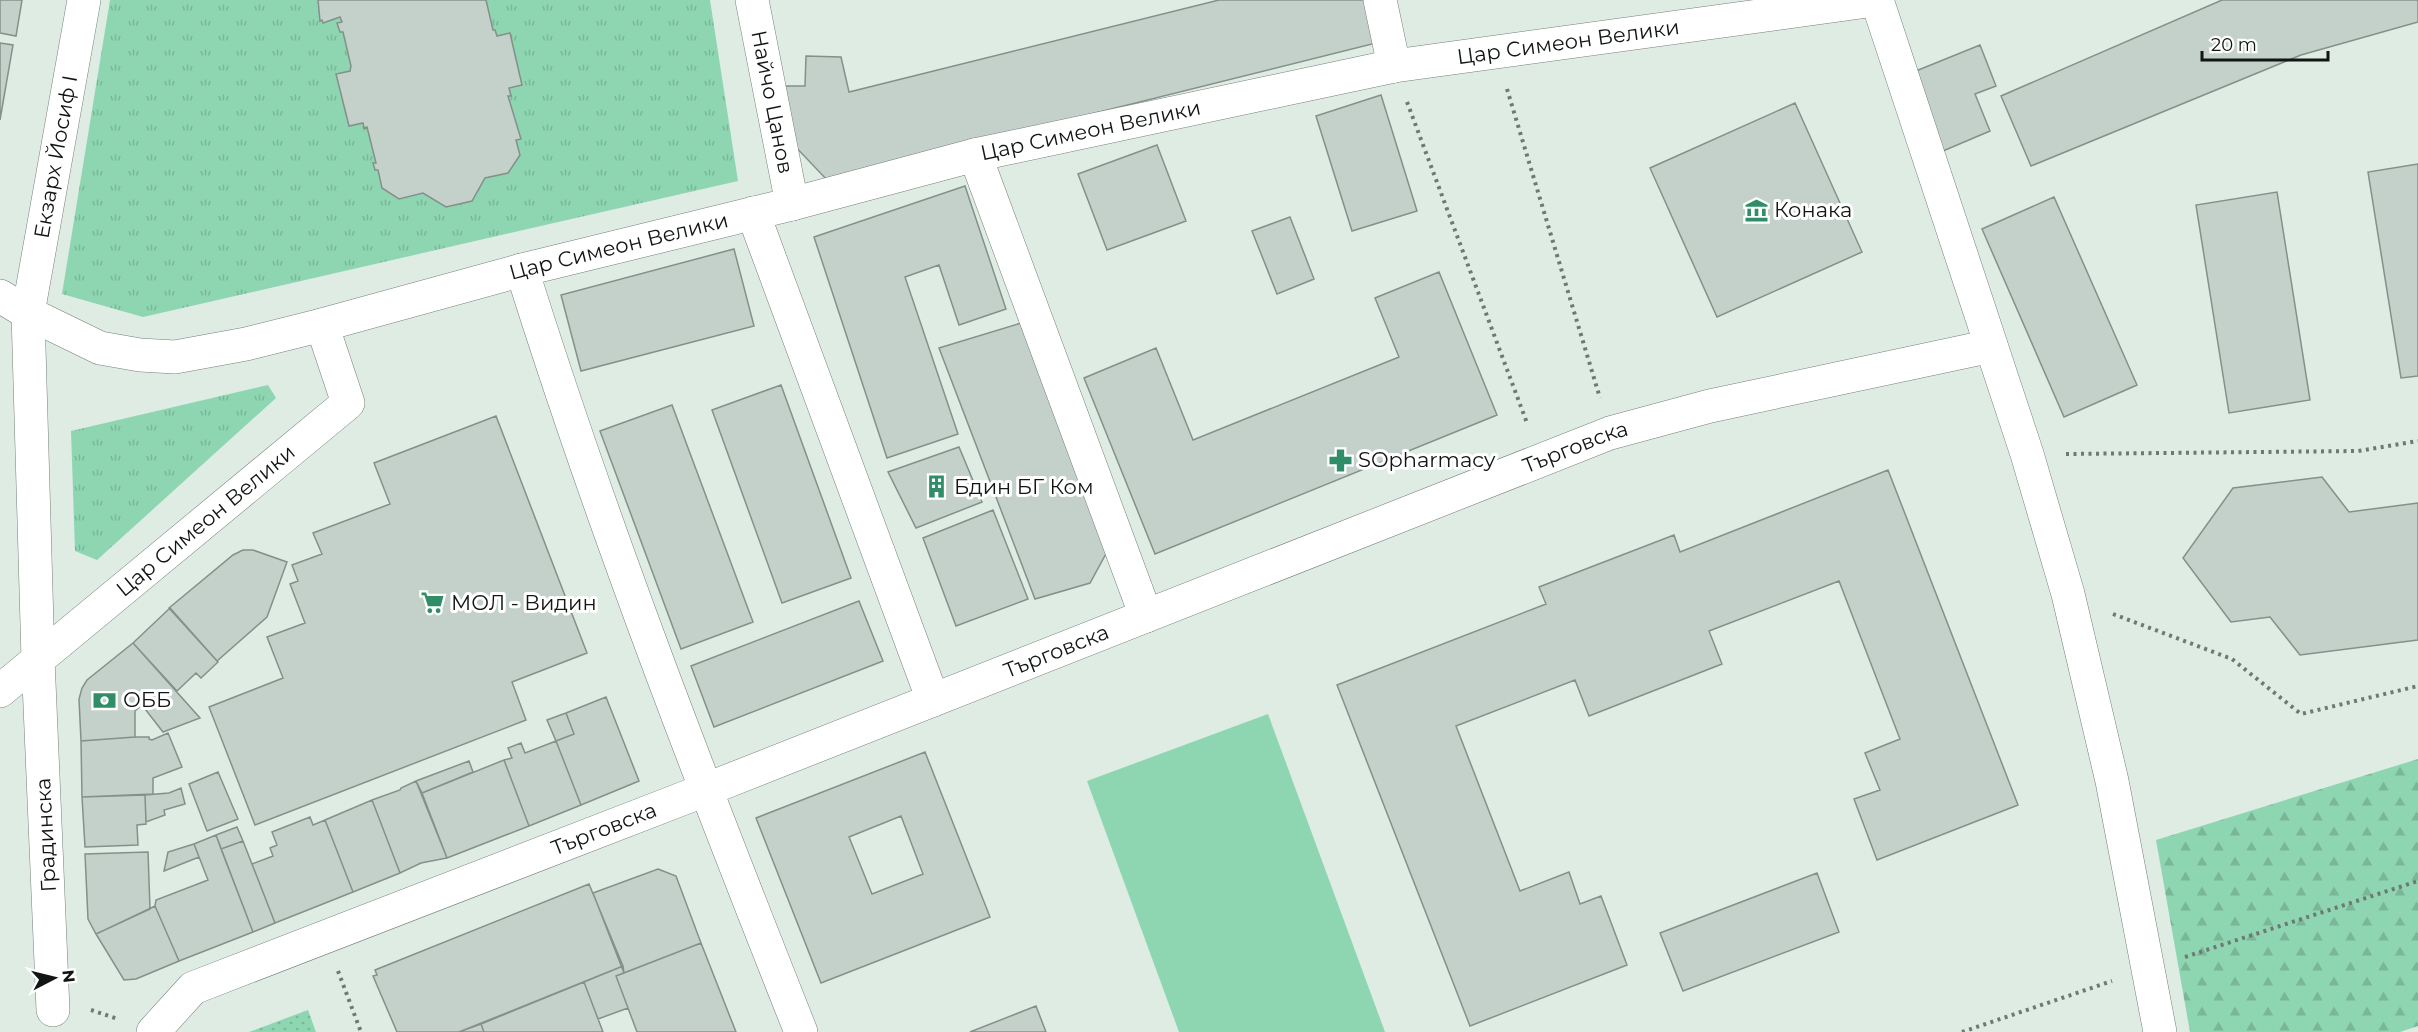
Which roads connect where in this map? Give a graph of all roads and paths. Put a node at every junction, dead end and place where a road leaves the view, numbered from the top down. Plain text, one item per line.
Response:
1 (84, 0) edge
2 (752, 0) edge
3 (1380, 0) edge
4 (1876, 0) edge
5 (1496, 52) junction
6 (1394, 66) junction
7 (975, 155) junction
8 (792, 204) junction
9 (753, 213) junction
10 (522, 270) junction
11 (0, 296) edge
12 (28, 314) junction
13 (322, 325) junction
14 (1990, 346) junction
15 (1610, 433) junction
16 (2418, 441) edge
17 (2026, 454) junction
18 (1541, 460) junction
19 (2068, 594) junction
20 (1146, 616) junction
21 (38, 659) junction
22 (2418, 686) edge
23 (0, 691) edge
24 (933, 700) junction
25 (705, 790) junction
26 (2418, 881) edge
27 (325, 936) junction
28 (2148, 969) junction
29 (53, 1010) dead end
30 (153, 1032) edge
31 (361, 1032) edge
32 (801, 1032) edge
33 (1962, 1032) edge
34 (2160, 1032) edge

1 - 12 street, Екзарх Йосиф I
2 - 8 street, Найчо Цанов
3 - 6 street
4 - 5 street, Цар Симеон Велики
4 - 14 street
5 - 6 street, Цар Симеон Велики
5 - 15 path
6 - 7 street, Цар Симеон Велики
6 - 18 path
7 - 8 street, Цар Симеон Велики
7 - 20 street
8 - 9 street, Цар Симеон Велики
9 - 10 street, Цар Симеон Велики
9 - 24 street
10 - 13 street, Цар Симеон Велики
10 - 25 street
11 - 12 street, Цар Симеон Велики
12 - 13 street, Цар Симеон Велики
12 - 21 street, Екзарх Йосиф I
13 - 21 street, Цар Симеон Велики
14 - 15 street, Търговска
14 - 17 street
15 - 18 street, Търговска
16 - 17 path
17 - 19 street
18 - 20 street, Търговска
19 - 22 path
19 - 28 street
20 - 24 street, Търговска
21 - 23 street, Цар Симеон Велики
21 - 29 street, Градинска
24 - 25 street, Търговска
25 - 27 street, Търговска
25 - 32 street
26 - 28 path
27 - 30 street, Търговска
27 - 31 path
28 - 33 path
28 - 34 street

